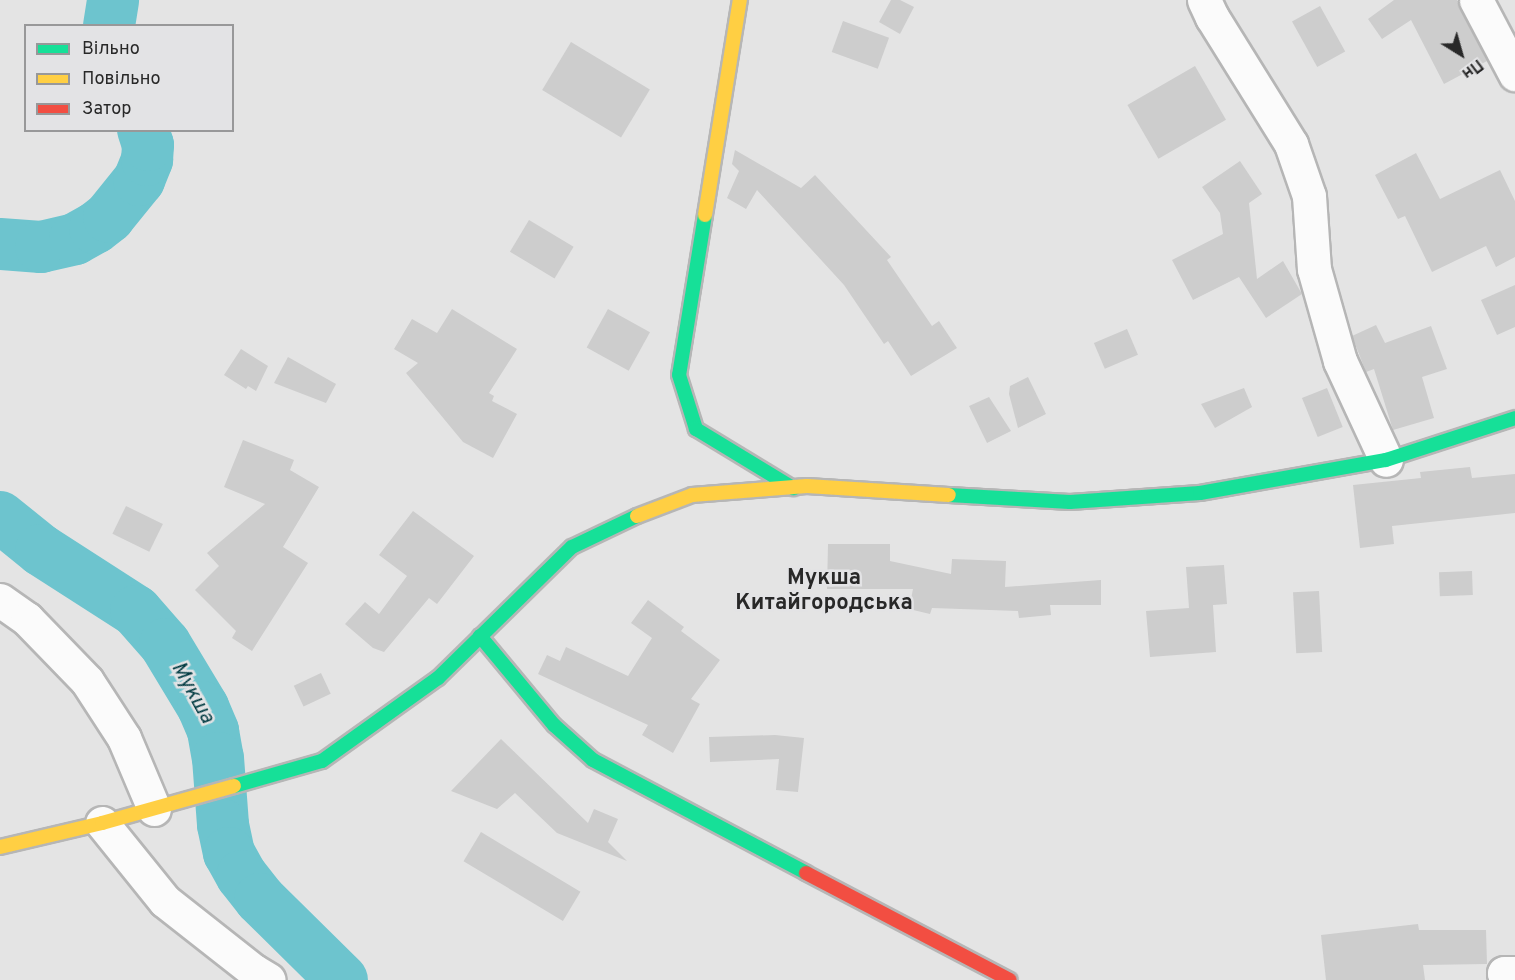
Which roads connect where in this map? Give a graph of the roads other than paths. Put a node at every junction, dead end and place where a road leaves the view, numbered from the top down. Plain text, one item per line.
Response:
1 (740, 0) edge
2 (1203, 0) edge
3 (1476, 0) edge
4 (1515, 74) edge
5 (1515, 418) edge
6 (1386, 460) junction
7 (793, 488) junction
8 (0, 600) edge
9 (480, 636) junction
10 (163, 806) junction
11 (102, 823) junction
12 (0, 847) edge
13 (269, 980) edge
14 (1010, 980) edge

1 - 7 main road
2 - 6 street
3 - 4 street
5 - 6 main road
6 - 7 main road
7 - 9 main road
8 - 10 street
9 - 10 main road
9 - 14 main road
10 - 11 main road
11 - 12 main road
11 - 13 street

